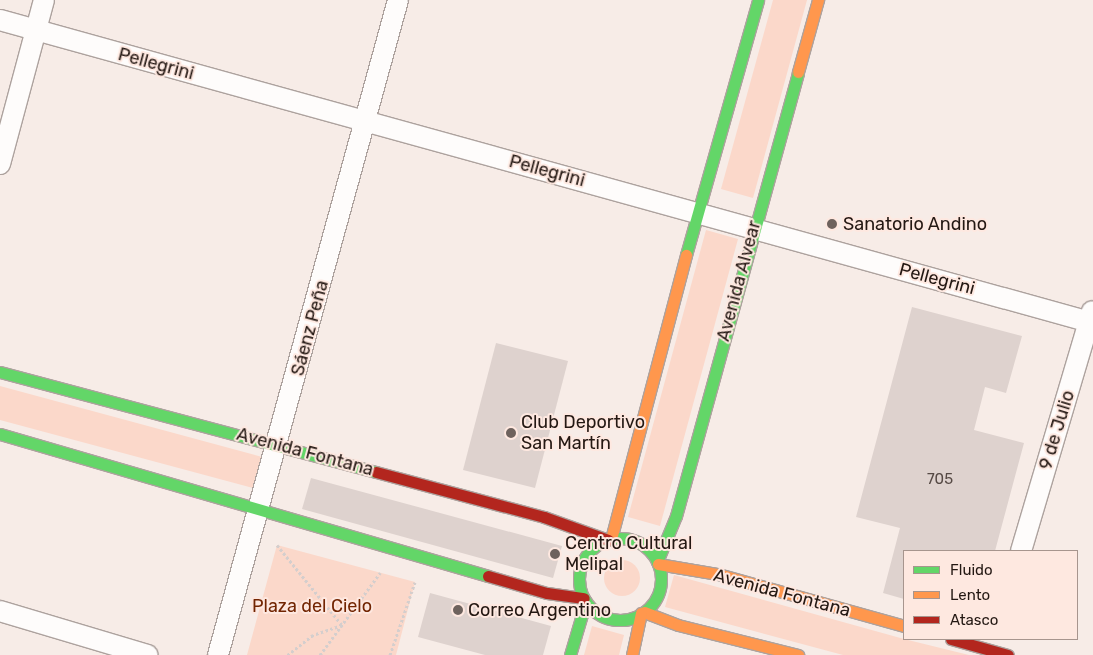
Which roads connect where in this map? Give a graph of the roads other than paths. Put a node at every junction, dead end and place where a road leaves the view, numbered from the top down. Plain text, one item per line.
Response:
1 (44, 0) edge
2 (398, 0) edge
3 (758, 0) edge
4 (818, 0) edge
5 (0, 20) edge
6 (36, 31) junction
7 (365, 121) junction
8 (0, 164) edge
9 (697, 213) junction
10 (752, 228) junction
11 (1092, 318) edge
12 (0, 372) edge
13 (0, 434) edge
14 (279, 445) junction
15 (260, 509) junction
16 (609, 539) junction
17 (1020, 550) edge
18 (658, 563) junction
19 (585, 600) junction
20 (0, 611) edge
21 (643, 612) junction
22 (903, 626) edge
23 (955, 640) edge
24 (996, 650) edge
25 (148, 655) edge
26 (218, 655) edge
27 (570, 655) edge
28 (632, 655) edge
29 (798, 655) edge

1 - 6 street
2 - 7 street, Sáenz Peña
3 - 9 main road
4 - 10 main road, Avenida Alvear
5 - 6 street, Pellegrini
6 - 7 street, Pellegrini
6 - 8 street
7 - 9 street, Pellegrini
7 - 14 street, Sáenz Peña
9 - 10 street, Pellegrini
9 - 16 main road
10 - 11 street, Pellegrini
10 - 18 main road, Avenida Alvear
11 - 17 street, 9 de Julio
12 - 14 main road, Avenida Fontana
13 - 15 main road
14 - 15 street, Sáenz Peña
14 - 16 main road, Avenida Fontana
15 - 19 main road
15 - 26 street, Sáenz Peña
16 - 18 main road
16 - 19 main road
18 - 21 main road
18 - 22 main road, Avenida Fontana
19 - 21 main road
19 - 27 main road
20 - 25 street
21 - 28 main road
21 - 29 main road
23 - 24 main road

